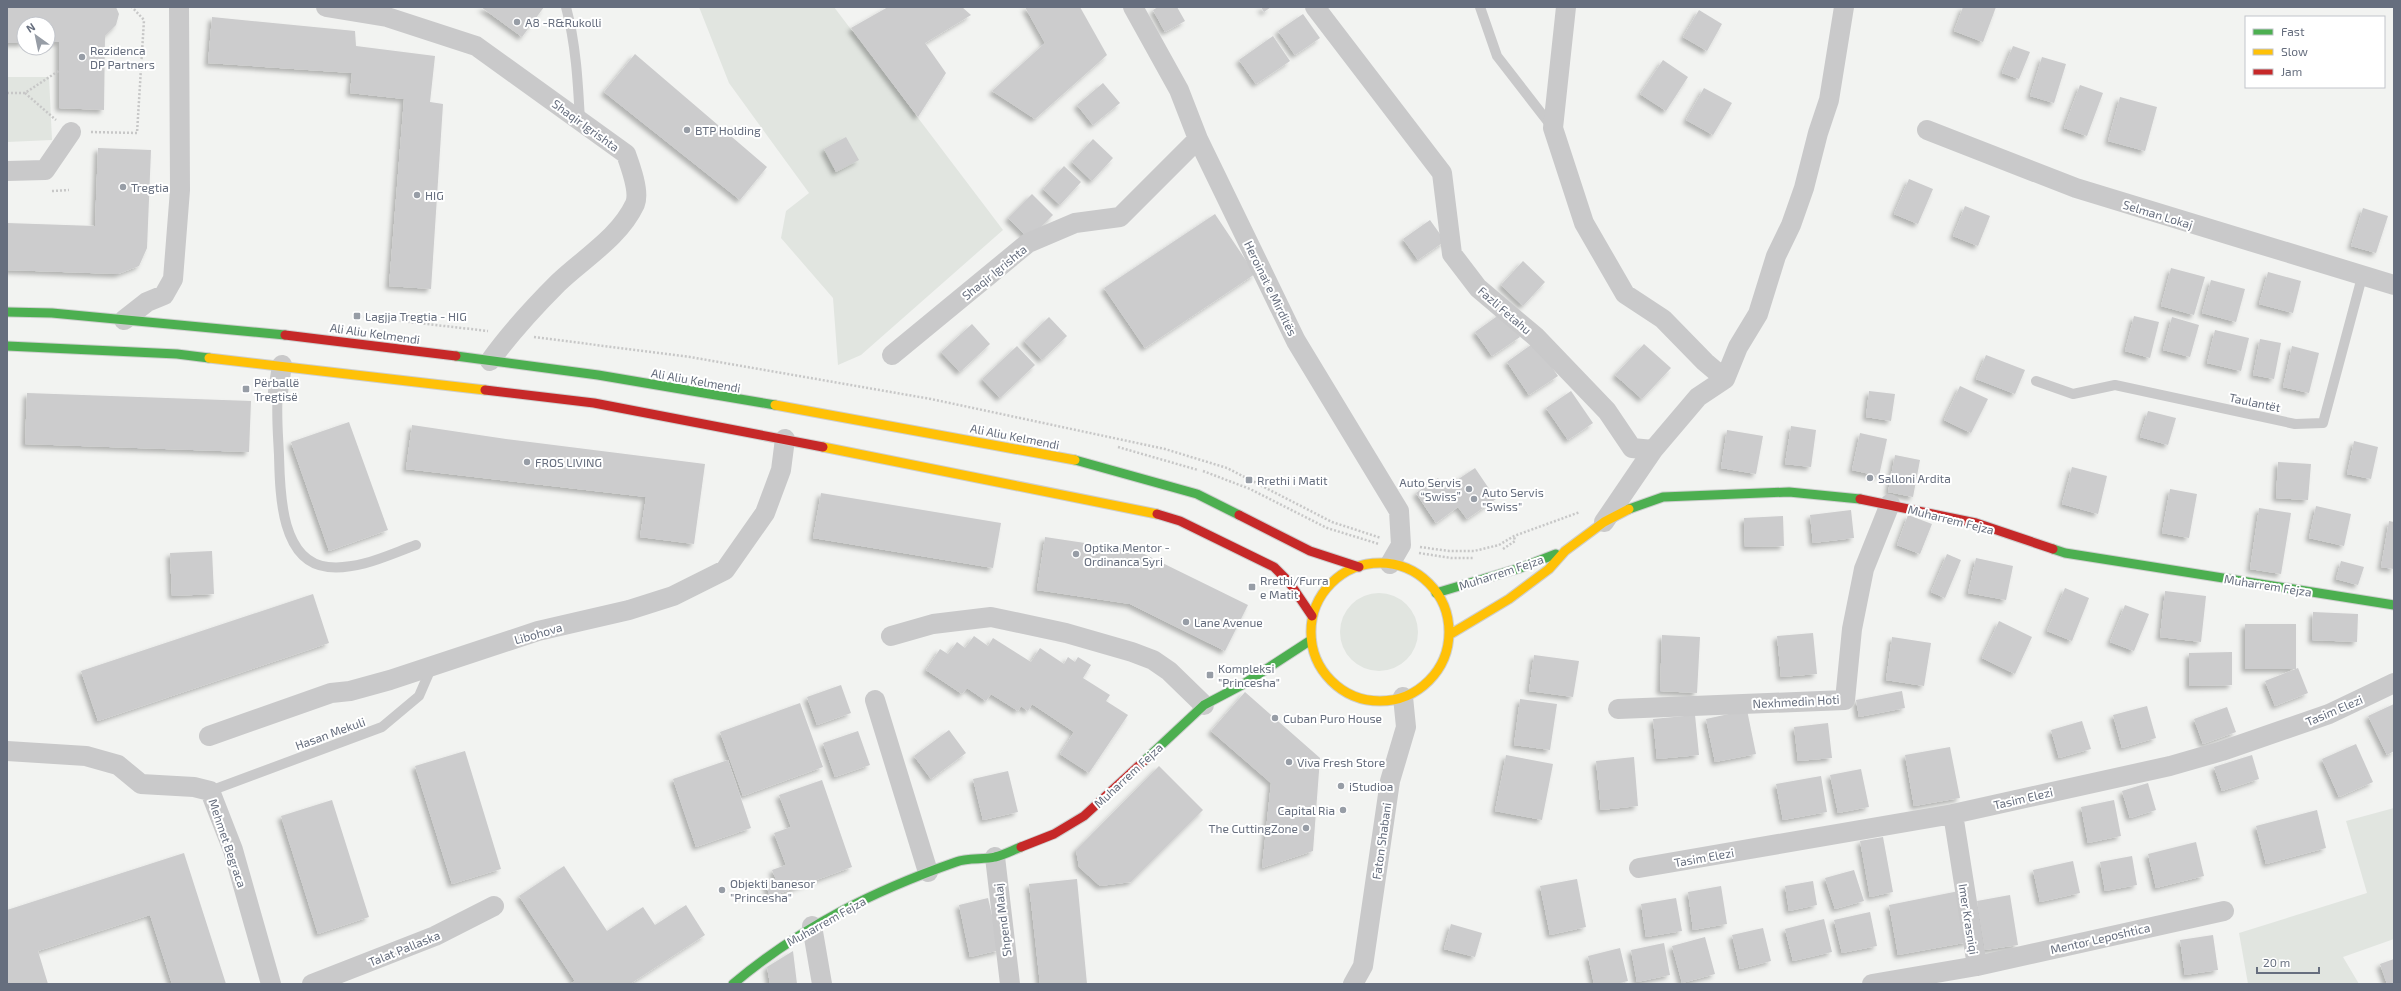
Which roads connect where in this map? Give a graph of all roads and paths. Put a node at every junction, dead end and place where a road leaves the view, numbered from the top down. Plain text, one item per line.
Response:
1 (132, 7) edge
2 (179, 7) edge
3 (326, 7) edge
4 (566, 7) edge
5 (1133, 7) edge
6 (1315, 7) edge
7 (1480, 7) edge
8 (1566, 7) edge
9 (1844, 7) edge
10 (60, 70) dead end
11 (7, 93) edge
12 (580, 121) junction
13 (1553, 128) junction
14 (1927, 130) dead end
15 (71, 132) dead end
16 (137, 133) dead end
17 (1198, 139) junction
18 (7, 171) edge
19 (2362, 277) junction
20 (2394, 285) edge
21 (7, 312) edge
22 (124, 320) junction
23 (7, 346) edge
24 (892, 355) dead end
25 (490, 361) junction
26 (282, 365) junction
27 (1725, 379) junction
28 (2036, 381) dead end
29 (278, 392) joint
30 (785, 439) junction
31 (1654, 450) junction
32 (1890, 504) junction
33 (1604, 522) junction
34 (416, 546) dead end
35 (1565, 551) junction
36 (1390, 564) junction
37 (1359, 567) junction
38 (1436, 593) junction
39 (2394, 605) edge
40 (1312, 616) junction
41 (1449, 635) junction
42 (891, 636) dead end
43 (1311, 640) junction
44 (433, 665) junction
45 (2394, 683) edge
46 (1403, 697) junction
47 (875, 700) dead end
48 (1204, 705) junction
49 (1618, 709) dead end
50 (209, 736) dead end
51 (7, 751) edge
52 (210, 791) junction
53 (1953, 814) junction
54 (995, 857) junction
55 (1639, 868) dead end
56 (928, 872) junction
57 (494, 906) dead end
58 (2224, 911) dead end
59 (812, 926) junction
60 (1977, 966) junction
61 (271, 984) edge
62 (312, 984) edge
63 (733, 984) edge
64 (822, 984) edge
65 (1010, 984) edge
66 (1353, 984) edge
67 (1872, 984) edge

1 - 16 path
2 - 22 street
3 - 12 street, Shaqir Igrishta
4 - 12 lane
5 - 17 street, Heroinat e Mirditës
6 - 31 street, Fazli Fetahu
7 - 13 lane
8 - 13 street
9 - 27 street
10 - 11 path
12 - 25 street, Shaqir Igrishta
13 - 27 street
14 - 19 street, Selman Lokaj
15 - 18 street
17 - 24 street, Shaqir Igrishta
17 - 36 street, Heroinat e Mirditës
19 - 20 street, Selman Lokaj
19 - 28 lane, Taulantët
21 - 22 main road, Ali Aliu Kelmendi
22 - 25 main road, Ali Aliu Kelmendi
23 - 26 main road
25 - 37 main road, Ali Aliu Kelmendi
26 - 29 street
26 - 30 main road
27 - 31 street
29 - 34 lane
30 - 40 main road
30 - 44 street, Libohova
31 - 33 street
32 - 33 main road, Muharrem Fejza
32 - 39 main road, Muharrem Fejza
32 - 49 street, Nexhmedin Hoti
33 - 35 main road, Muharrem Fejza
35 - 38 main road, Muharrem Fejza
35 - 41 main road, Muharrem Fejza
36 - 37 main road
36 - 38 main road
37 - 40 main road
38 - 41 main road
40 - 43 main road
41 - 46 main road
42 - 48 street
43 - 46 main road
43 - 48 main road, Muharrem Fejza
44 - 50 street, Libohova
44 - 52 lane, Hasan Mekuli
45 - 53 street, Tasim Elezi
46 - 66 street, Faton Shabani
47 - 56 street
48 - 54 main road, Muharrem Fejza
51 - 52 street, Mehmet Begraca
52 - 61 street, Mehmet Begraca
53 - 55 street, Tasim Elezi
53 - 60 street, Imer Krasniqi
54 - 56 main road, Muharrem Fejza
54 - 65 street, Shpend Malaj
56 - 59 main road, Muharrem Fejza
57 - 62 street, Talat Pallaska
58 - 60 street, Mentor Leposhtica
59 - 63 main road, Muharrem Fejza
59 - 64 street
60 - 67 street, Imer Krasniqi

